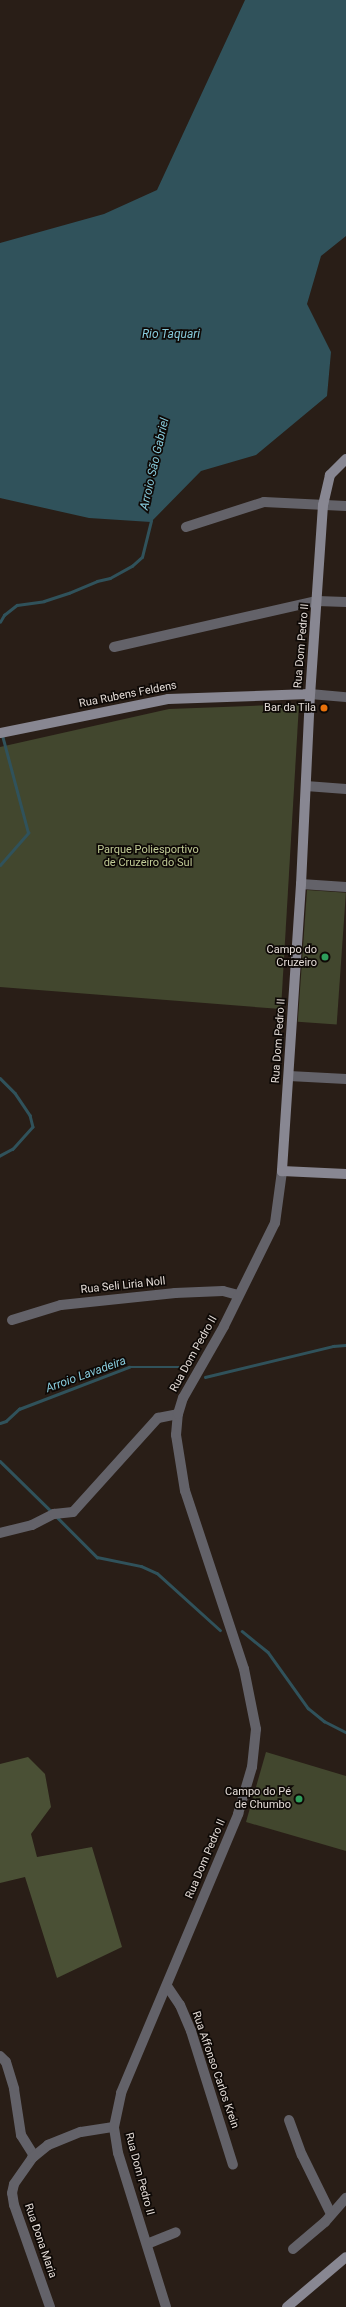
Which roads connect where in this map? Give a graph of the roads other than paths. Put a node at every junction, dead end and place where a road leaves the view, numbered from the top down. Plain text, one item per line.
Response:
1 (346, 459) edge
2 (323, 505) junction
3 (346, 506) edge
4 (186, 527) dead end
5 (317, 601) junction
6 (346, 602) edge
7 (114, 647) dead end
8 (310, 694) junction
9 (346, 696) edge
10 (0, 733) edge
11 (306, 786) junction
12 (346, 789) edge
13 (300, 884) junction
14 (346, 887) edge
15 (289, 1076) junction
16 (346, 1079) edge
17 (282, 1171) junction
18 (346, 1174) edge
19 (238, 1295) junction
20 (12, 1320) dead end
21 (178, 1414) junction
22 (0, 1533) edge
23 (167, 1986) junction
24 (0, 2056) edge
25 (289, 2120) dead end
26 (114, 2127) junction
27 (34, 2156) junction
28 (233, 2165) dead end
29 (346, 2198) edge
30 (331, 2214) junction
31 (176, 2232) dead end
32 (147, 2244) junction
33 (293, 2249) dead end
34 (346, 2257) edge
35 (50, 2307) edge
36 (166, 2307) edge
37 (287, 2307) edge

1 - 2 main road, Rua Dom Pedro II
2 - 3 street
2 - 4 street
2 - 5 main road, Rua Dom Pedro II
5 - 6 street
5 - 7 street
5 - 8 main road, Rua Dom Pedro II
8 - 9 street
8 - 10 main road, Rua Rubens Feldens
8 - 11 main road, Rua Dom Pedro II
11 - 12 street
11 - 13 main road, Rua Dom Pedro II
13 - 14 street
13 - 15 main road, Rua Dom Pedro II
15 - 16 street
15 - 17 main road, Rua Dom Pedro II
17 - 18 main road
17 - 19 street, Rua Dom Pedro II
19 - 20 street, Rua Seli Liria Noll
19 - 21 street, Rua Dom Pedro II
21 - 22 street
21 - 23 street, Rua Dom Pedro II
23 - 26 street, Rua Dom Pedro II
23 - 28 street, Rua Affonso Carlos Krein
24 - 27 street
25 - 30 street
26 - 27 street, Rua Dona Maria
26 - 32 street, Rua Dom Pedro II
27 - 35 street, Rua Dona Maria
29 - 30 street
30 - 33 street
31 - 32 street
32 - 36 street, Rua Dom Pedro II
34 - 37 main road

